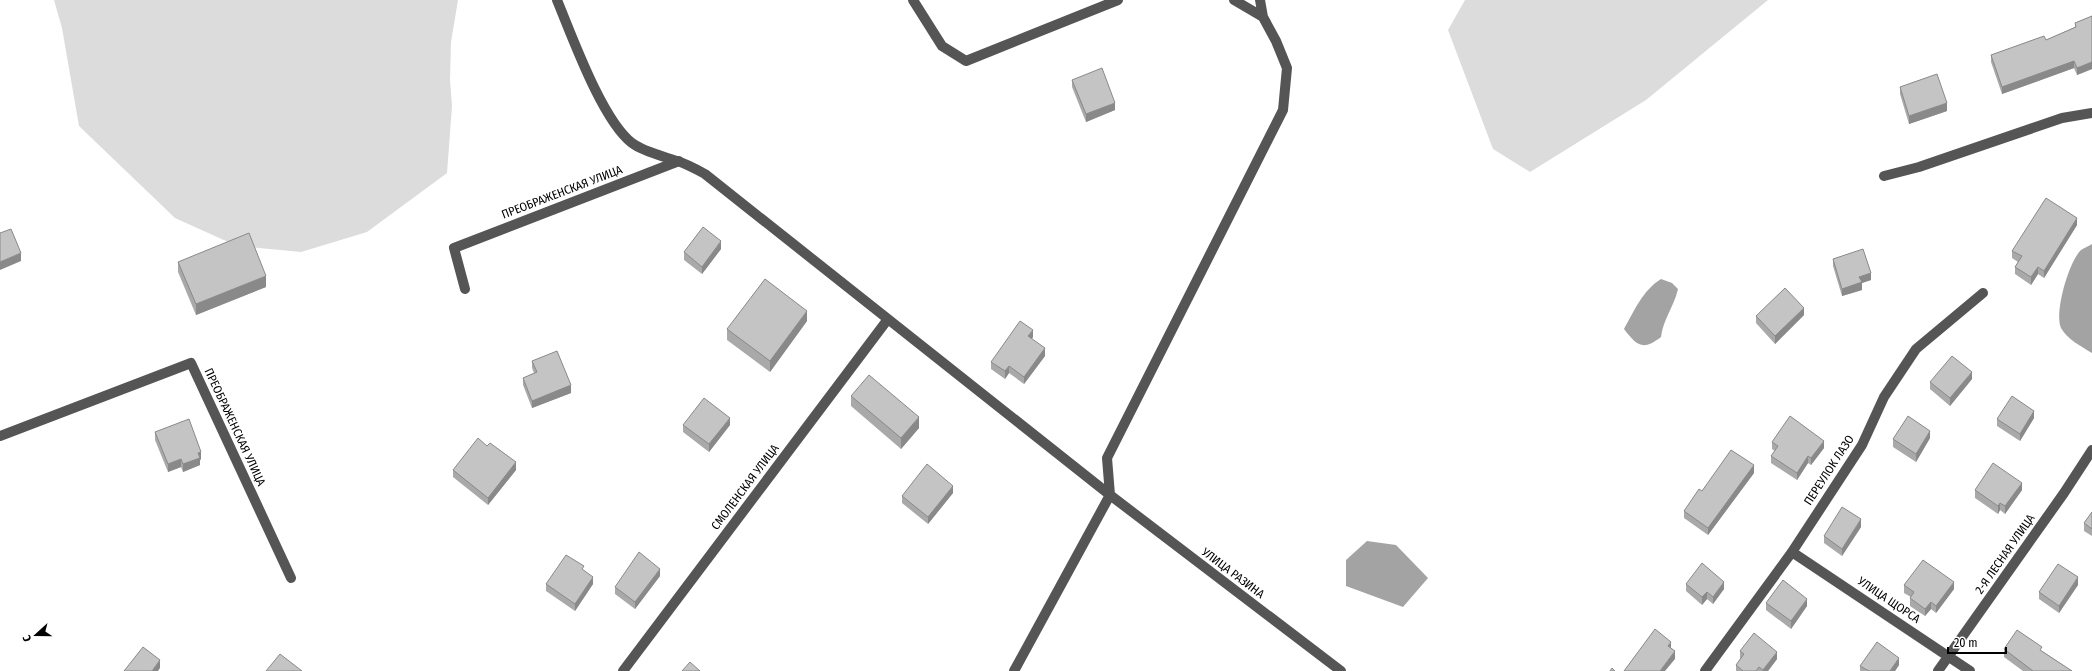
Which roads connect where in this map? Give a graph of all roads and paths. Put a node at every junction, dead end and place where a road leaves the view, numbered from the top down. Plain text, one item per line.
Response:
1 (557, 0) edge
2 (913, 0) edge
3 (1118, 0) edge
4 (1234, 0) edge
5 (1260, 0) edge
6 (1263, 17) junction
7 (2092, 113) edge
8 (679, 161) junction
9 (1884, 176) dead end
10 (465, 289) dead end
11 (1983, 293) dead end
12 (888, 319) junction
13 (0, 436) edge
14 (2092, 450) edge
15 (1110, 495) junction
16 (1792, 552) junction
17 (291, 578) dead end
18 (1949, 656) junction
19 (623, 671) edge
20 (1014, 671) edge
21 (1341, 671) edge
22 (1705, 671) edge
23 (1938, 671) edge
24 (1970, 671) edge

1 - 8 street, УЛИЦА РАЗИНА
2 - 3 street
4 - 6 street
5 - 6 street
6 - 15 street
7 - 9 street
8 - 10 street, ПРЕОБРАЖЕНСКАЯ УЛИЦА
8 - 12 street, УЛИЦА РАЗИНА
11 - 16 street, ПЕРЕУЛОК ЛАЗО
12 - 15 street, УЛИЦА РАЗИНА
12 - 19 street, СМОЛЕНСКАЯ УЛИЦА
13 - 17 street, ПРЕОБРАЖЕНСКАЯ УЛИЦА
14 - 18 street, 2-Я ЛЕСНАЯ УЛИЦА
15 - 20 street
15 - 21 street, УЛИЦА РАЗИНА
16 - 18 street, УЛИЦА ЩОРСА
16 - 22 street, ПЕРЕУЛОК ЛАЗО
18 - 23 street, 2-Я ЛЕСНАЯ УЛИЦА
18 - 24 street, УЛИЦА ЩОРСА

